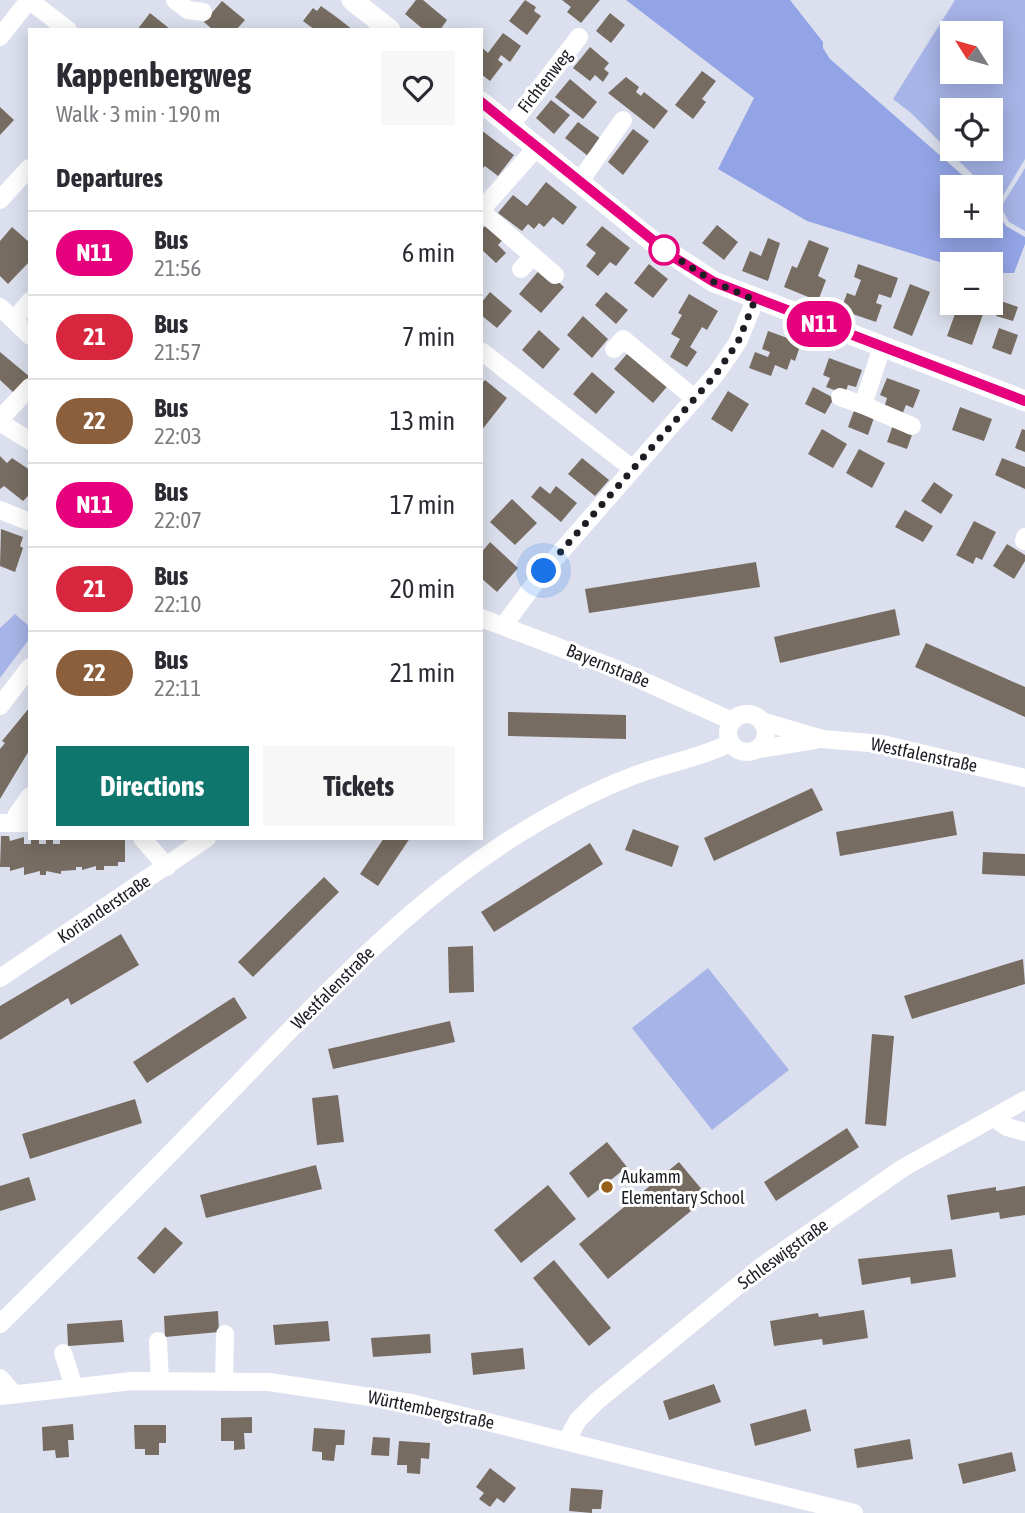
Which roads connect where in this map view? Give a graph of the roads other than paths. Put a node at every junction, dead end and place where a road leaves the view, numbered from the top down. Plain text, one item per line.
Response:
1 (29, 0) edge
2 (175, 0) edge
3 (352, 0) edge
4 (203, 12) dead end
5 (65, 28) edge
6 (387, 28) edge
7 (0, 37) edge
8 (579, 37) dead end
9 (483, 104) edge
10 (623, 120) dead end
11 (511, 125) junction
12 (538, 146) junction
13 (28, 169) edge
14 (580, 181) junction
15 (0, 200) edge
16 (483, 208) edge
17 (483, 212) edge
18 (555, 275) dead end
19 (755, 300) junction
20 (28, 303) edge
21 (0, 307) edge
22 (14, 320) junction
23 (28, 334) edge
24 (882, 347) junction
25 (614, 349) dead end
26 (483, 353) edge
27 (28, 389) edge
28 (841, 397) dead end
29 (695, 400) junction
30 (1025, 401) edge
31 (863, 405) junction
32 (0, 420) edge
33 (912, 426) dead end
34 (28, 440) edge
35 (633, 469) junction
36 (0, 510) edge
37 (28, 521) edge
38 (483, 619) edge
39 (504, 625) junction
40 (28, 670) edge
41 (0, 706) edge
42 (732, 721) junction
43 (761, 721) junction
44 (822, 739) junction
45 (730, 743) junction
46 (758, 749) junction
47 (1025, 778) edge
48 (28, 798) edge
49 (15, 823) edge
50 (144, 840) edge
51 (204, 840) edge
52 (167, 867) junction
53 (0, 978) edge
54 (1025, 1100) edge
55 (994, 1118) junction
56 (1025, 1132) edge
57 (0, 1324) edge
58 (225, 1334) dead end
59 (158, 1341) dead end
60 (63, 1353) dead end
61 (0, 1378) edge
62 (160, 1380) junction
63 (224, 1381) junction
64 (74, 1387) junction
65 (7, 1395) edge
66 (566, 1440) junction
67 (854, 1513) edge

1 - 5 street
1 - 7 street
2 - 4 street
3 - 6 main road
8 - 11 street, Fichtenweg
9 - 11 main road
10 - 14 street
11 - 12 main road
12 - 14 main road
12 - 16 street
13 - 15 street
14 - 19 main road
17 - 18 street
19 - 24 main road
19 - 29 street
20 - 22 street
21 - 22 street
22 - 23 street
24 - 30 main road
24 - 31 street
25 - 29 street
26 - 35 street
27 - 32 street
28 - 31 street
29 - 35 street
31 - 33 street
32 - 34 street
35 - 39 street
36 - 37 street
38 - 39 street, Bayernstraße
39 - 42 street, Bayernstraße
40 - 41 street
42 - 43 street
42 - 45 street
43 - 44 street, Westfalenstraße
43 - 46 street
44 - 46 street, Westfalenstraße
44 - 47 street, Westfalenstraße
45 - 46 street
45 - 57 street, Westfalenstraße
48 - 49 street
50 - 52 street
51 - 52 street, Korianderstraße
52 - 53 street, Korianderstraße
54 - 55 street, Schleswigstraße
55 - 56 street
55 - 66 street, Schleswigstraße
58 - 63 street
59 - 62 street
60 - 64 street
61 - 65 street
62 - 63 street, Württembergstraße
62 - 64 street, Württembergstraße
63 - 66 street, Württembergstraße
64 - 65 street, Württembergstraße
66 - 67 street, Württembergstraße

